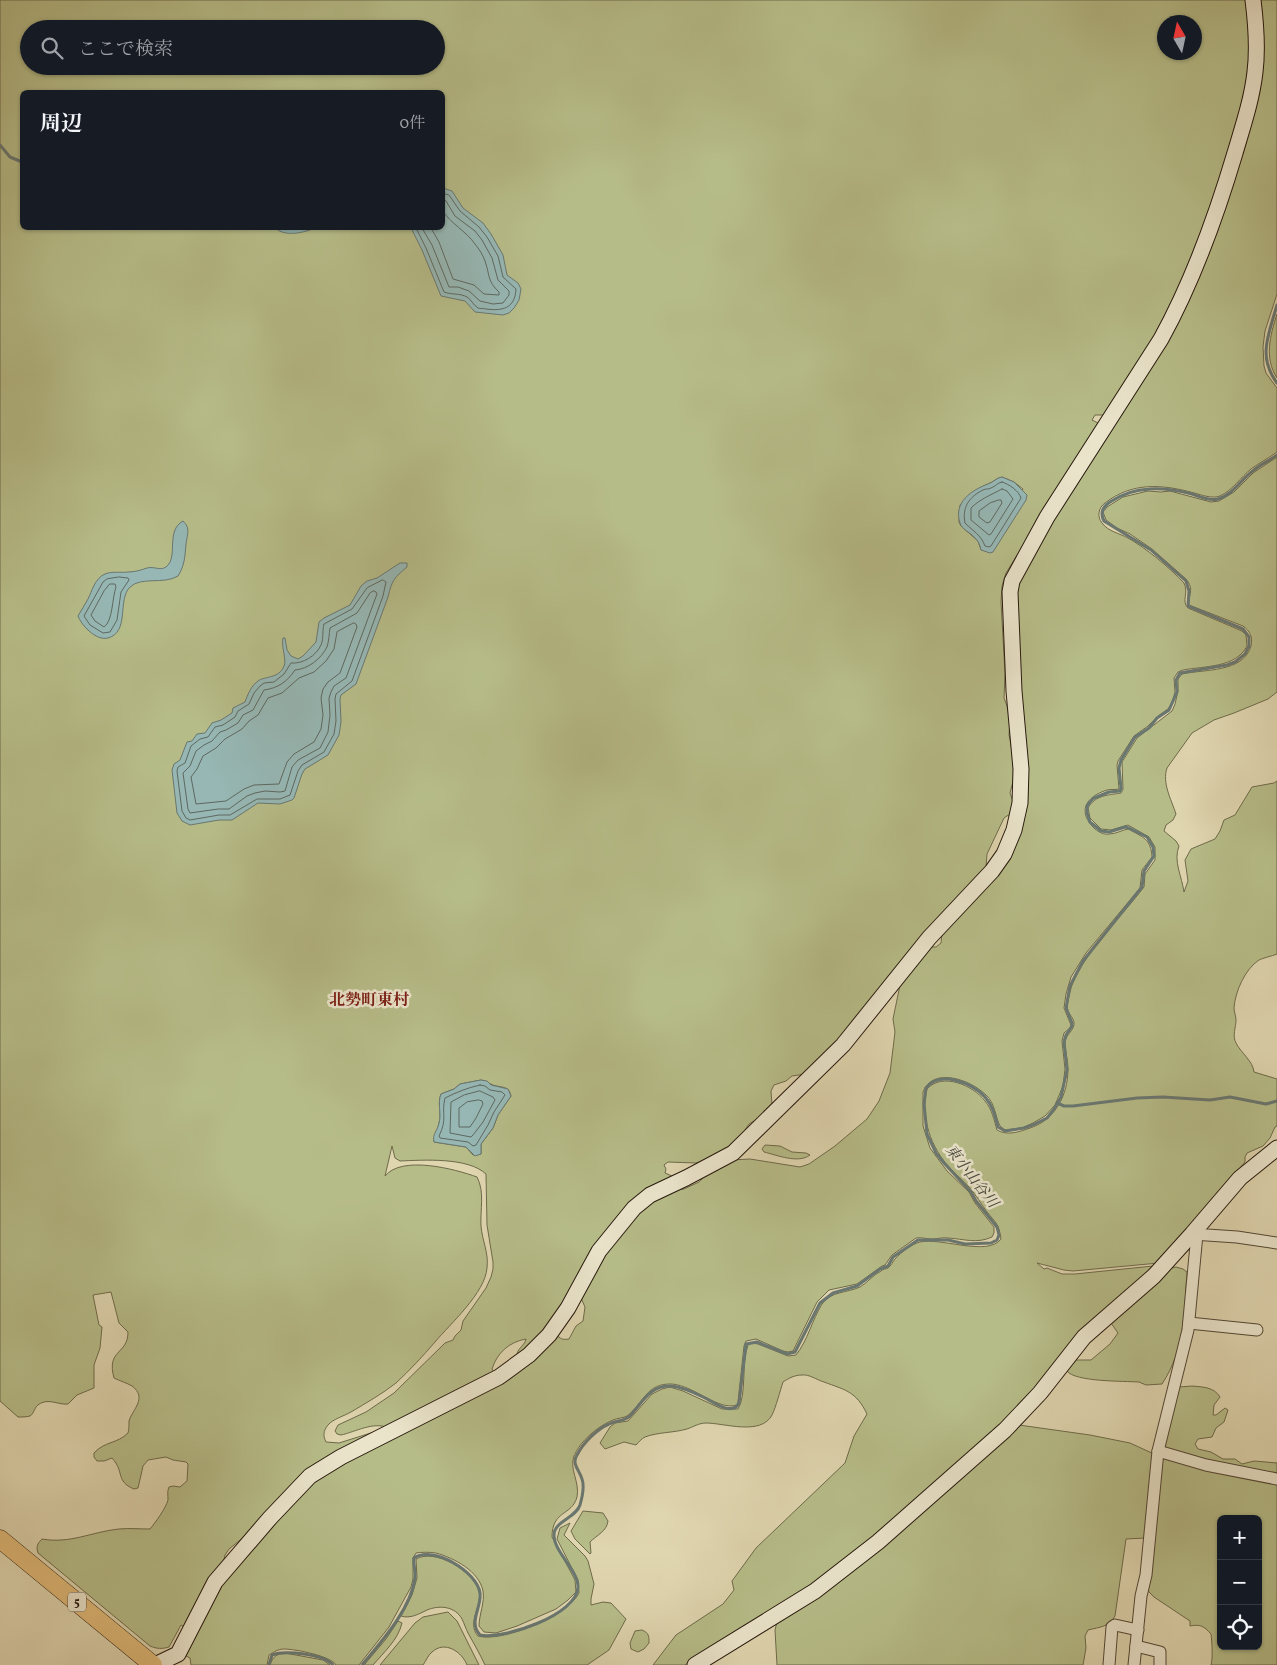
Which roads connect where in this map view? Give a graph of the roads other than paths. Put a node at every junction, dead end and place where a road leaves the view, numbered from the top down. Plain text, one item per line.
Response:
1 (1253, 0) edge
2 (1277, 1148) edge
3 (1195, 1234) junction
4 (1277, 1243) edge
5 (1189, 1323) junction
6 (1257, 1330) dead end
7 (1158, 1451) junction
8 (1277, 1479) edge
9 (0, 1539) edge
10 (1138, 1630) junction
11 (1136, 1646) junction
12 (154, 1665) edge
13 (696, 1665) edge
14 (1108, 1665) edge
15 (1134, 1665) edge
16 (1160, 1665) edge

1 - 12 street
2 - 3 street
3 - 4 street
3 - 5 street
3 - 13 street
5 - 6 street
5 - 7 street
7 - 8 street
7 - 10 street
9 - 12 main road, 5
10 - 11 street
10 - 14 street
11 - 15 street
11 - 16 street

